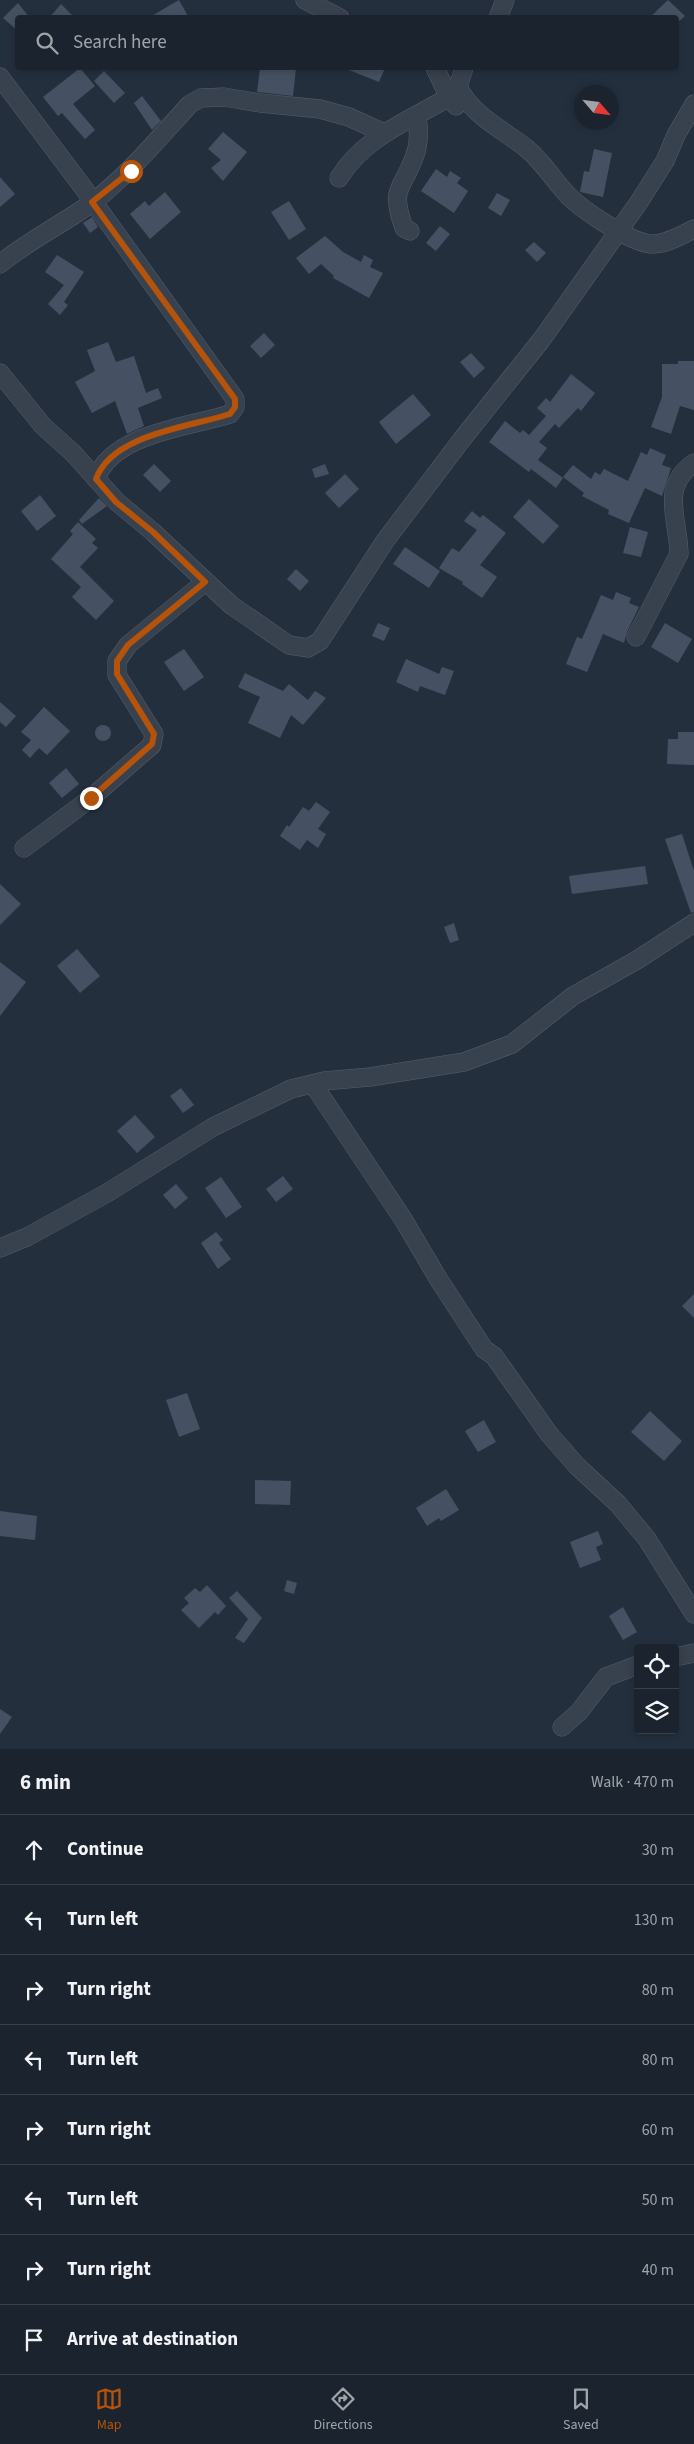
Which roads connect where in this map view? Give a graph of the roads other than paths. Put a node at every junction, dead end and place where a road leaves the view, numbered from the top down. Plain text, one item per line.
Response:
1 (305, 0) edge
2 (505, 0) edge
3 (334, 15) edge
4 (499, 15) edge
5 (437, 70) edge
6 (463, 70) edge
7 (0, 77) edge
8 (449, 97) junction
9 (694, 104) edge
10 (471, 106) junction
11 (417, 116) junction
12 (384, 133) junction
13 (339, 178) dead end
14 (92, 202) junction
15 (694, 229) edge
16 (410, 231) dead end
17 (618, 231) junction
18 (0, 264) edge
19 (0, 373) edge
20 (694, 463) edge
21 (96, 479) junction
22 (205, 582) junction
23 (636, 637) dead end
24 (24, 848) dead end
25 (694, 923) edge
26 (313, 1084) junction
27 (0, 1248) edge
28 (694, 1614) edge
29 (694, 1653) edge
30 (679, 1656) edge
31 (634, 1666) edge
32 (562, 1727) dead end

1 - 3 street
2 - 4 street
5 - 8 street
6 - 10 street
7 - 14 street
8 - 10 street
8 - 11 street
9 - 17 street
10 - 17 street
11 - 12 street
11 - 16 street
12 - 13 street
12 - 14 street
14 - 18 street
14 - 21 street
15 - 17 street
17 - 22 street
19 - 21 street
20 - 23 street
21 - 22 street
22 - 24 street
25 - 26 street
26 - 27 street
26 - 28 street
29 - 30 street
31 - 32 street

